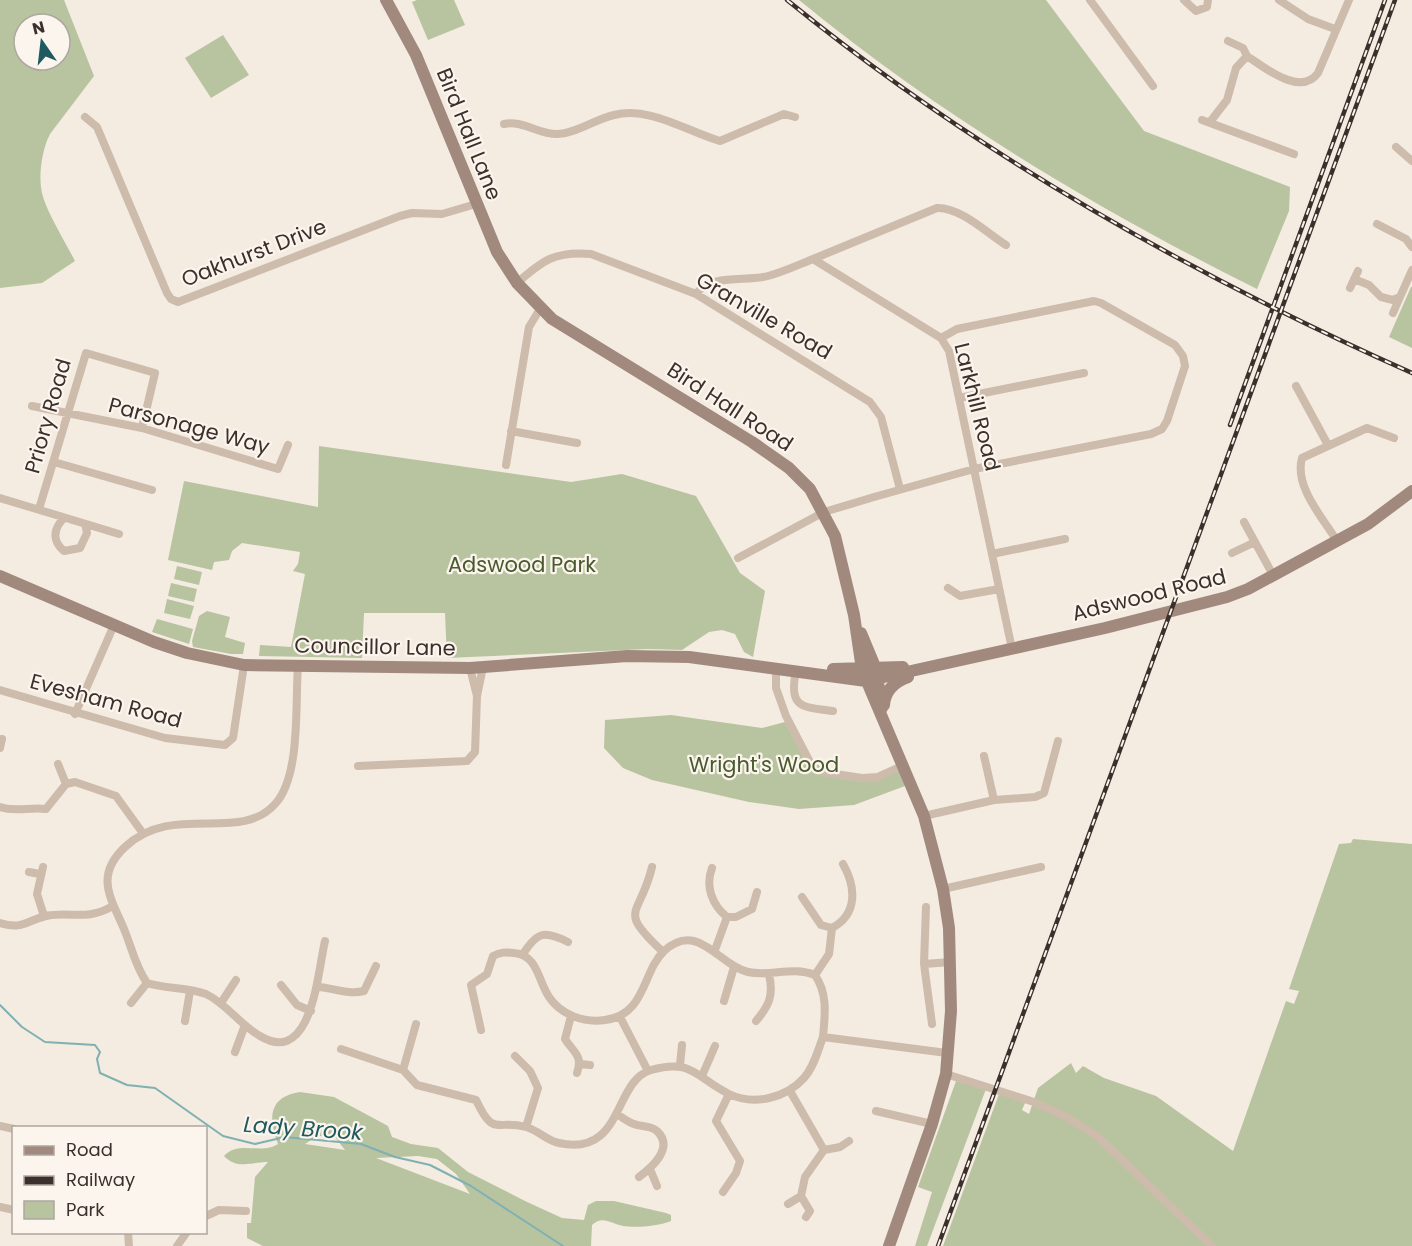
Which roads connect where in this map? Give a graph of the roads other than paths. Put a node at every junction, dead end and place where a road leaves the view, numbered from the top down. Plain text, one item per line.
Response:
1 (386, 0) edge
2 (1090, 0) edge
3 (1184, 0) edge
4 (1208, 0) edge
5 (1279, 0) edge
6 (1348, 0) edge
7 (1335, 29) junction
8 (1228, 41) dead end
9 (1247, 56) junction
10 (1153, 86) dead end
11 (85, 117) dead end
12 (795, 117) dead end
13 (504, 124) dead end
14 (1396, 147) dead end
15 (1294, 154) dead end
16 (1412, 161) edge
17 (476, 204) junction
18 (1377, 224) dead end
19 (1006, 246) dead end
20 (1412, 247) edge
21 (813, 259) junction
22 (1412, 270) edge
23 (517, 283) junction
24 (1350, 288) dead end
25 (696, 294) junction
26 (1400, 297) junction
27 (540, 309) junction
28 (1393, 313) dead end
29 (941, 338) junction
30 (1084, 373) dead end
31 (1296, 386) dead end
32 (959, 398) junction
33 (32, 406) dead end
34 (66, 414) junction
35 (142, 428) junction
36 (511, 431) junction
37 (1394, 438) dead end
38 (577, 443) dead end
39 (288, 445) dead end
40 (1328, 446) junction
41 (54, 462) junction
42 (506, 465) dead end
43 (974, 469) junction
44 (900, 489) junction
45 (152, 490) dead end
46 (1412, 491) edge
47 (0, 498) edge
48 (39, 509) junction
49 (824, 512) junction
50 (64, 518) junction
51 (1244, 522) dead end
52 (85, 524) junction
53 (119, 534) dead end
54 (1065, 539) dead end
55 (1337, 541) junction
56 (1256, 542) junction
57 (1232, 553) dead end
58 (992, 554) junction
59 (738, 558) dead end
60 (1273, 575) junction
61 (0, 576) edge
62 (948, 588) dead end
63 (999, 589) junction
64 (114, 625) junction
65 (1012, 649) junction
66 (244, 665) junction
67 (298, 665) junction
68 (943, 665) junction
69 (477, 667) junction
70 (770, 667) junction
71 (796, 670) junction
72 (870, 675) junction
73 (0, 690) edge
74 (833, 711) dead end
75 (75, 714) junction
76 (883, 719) junction
77 (1058, 741) dead end
78 (984, 756) dead end
79 (58, 764) dead end
80 (904, 765) junction
81 (358, 766) dead end
82 (66, 783) junction
83 (994, 800) junction
84 (0, 807) edge
85 (924, 816) junction
86 (142, 832) junction
87 (843, 864) dead end
88 (652, 867) dead end
89 (1041, 867) dead end
90 (711, 868) dead end
91 (28, 872) dead end
92 (943, 889) junction
93 (757, 892) dead end
94 (802, 897) dead end
95 (111, 907) junction
96 (926, 907) dead end
97 (44, 916) junction
98 (727, 917) junction
99 (0, 923) edge
100 (832, 928) junction
101 (325, 941) dead end
102 (568, 942) dead end
103 (715, 950) junction
104 (663, 952) junction
105 (522, 954) junction
106 (951, 962) junction
107 (924, 964) junction
108 (376, 966) dead end
109 (734, 967) junction
110 (769, 975) junction
111 (814, 975) junction
112 (236, 980) dead end
113 (147, 983) junction
114 (281, 985) dead end
115 (318, 987) junction
116 (190, 990) junction
117 (724, 1001) dead end
118 (131, 1003) dead end
119 (221, 1003) junction
120 (311, 1011) junction
121 (572, 1016) junction
122 (620, 1017) junction
123 (186, 1021) dead end
124 (756, 1021) dead end
125 (416, 1024) dead end
126 (932, 1024) dead end
127 (245, 1025) junction
128 (481, 1030) dead end
129 (823, 1037) junction
130 (682, 1046) dead end
131 (715, 1047) dead end
132 (341, 1049) dead end
133 (235, 1052) dead end
134 (947, 1053) junction
135 (515, 1056) dead end
136 (590, 1065) dead end
137 (680, 1065) junction
138 (403, 1070) junction
139 (648, 1071) junction
140 (946, 1074) junction
141 (702, 1076) junction
142 (790, 1091) junction
143 (729, 1094) junction
144 (876, 1111) dead end
145 (618, 1114) junction
146 (932, 1124) junction
147 (526, 1127) junction
148 (849, 1141) dead end
149 (824, 1150) junction
150 (650, 1169) junction
151 (639, 1177) dead end
152 (657, 1186) dead end
153 (723, 1192) dead end
154 (801, 1196) junction
155 (788, 1204) dead end
156 (246, 1211) dead end
157 (207, 1216) edge
158 (806, 1217) dead end
159 (187, 1234) edge
160 (177, 1246) edge
161 (889, 1246) edge
162 (1212, 1246) edge

1 - 17 street, Bird Hall Lane
2 - 10 street
3 - 4 street
5 - 7 street
6 - 7 street
7 - 9 street
8 - 9 street
9 - 15 street
11 - 17 street, Oakhurst Drive
12 - 13 street
14 - 16 street
17 - 23 street, Bird Hall Lane
18 - 20 street
19 - 21 street
21 - 25 street
21 - 29 street, Larkhill Road
22 - 26 street
23 - 25 street, Granville Road
23 - 27 street, Bird Hall Road
24 - 26 street
25 - 44 street, Granville Road
26 - 28 street
27 - 36 street
27 - 49 street, Bird Hall Road
29 - 32 street, Larkhill Road
29 - 43 street
30 - 32 street
31 - 40 street
32 - 43 street, Larkhill Road
33 - 34 street, Parsonage Way
34 - 35 street, Parsonage Way
34 - 35 street, Priory Road
34 - 41 street, Priory Road
35 - 39 street, Parsonage Way
36 - 38 street
36 - 42 street
37 - 40 street
40 - 55 street
41 - 45 street
41 - 48 street, Priory Road
43 - 44 street
43 - 58 street, Larkhill Road
44 - 49 street
46 - 55 street, Adswood Road
47 - 48 street
48 - 50 street
49 - 59 street
49 - 72 street, Bird Hall Road
50 - 52 street
50 - 52 street
51 - 56 street
52 - 53 street
54 - 58 street
55 - 60 street, Adswood Road
56 - 57 street
56 - 60 street
58 - 63 street, Larkhill Road
60 - 65 street, Adswood Road
61 - 64 street, Councillor Lane
62 - 63 street
63 - 65 street, Larkhill Road
64 - 66 street, Councillor Lane
64 - 75 street
65 - 68 street, Adswood Road
66 - 67 street, Councillor Lane
66 - 75 street, Evesham Road
67 - 69 street, Councillor Lane
67 - 86 street
68 - 72 street, Adswood Road
68 - 76 street, Adswood Road
69 - 70 street, Councillor Lane
69 - 81 street
70 - 71 street, Councillor Lane
70 - 72 street, Councillor Lane
70 - 80 street
71 - 72 street, Councillor Lane
71 - 74 street
72 - 76 street, Bird Hall Road
73 - 75 street, Evesham Road
76 - 80 street, Bird Hall Road
77 - 83 street
78 - 83 street
79 - 82 street
80 - 85 street, Bird Hall Road
82 - 84 street
82 - 86 street
83 - 85 street
85 - 92 street, Bird Hall Road
86 - 95 street
87 - 100 street
88 - 104 street
89 - 92 street
90 - 98 street
91 - 97 street
92 - 106 street, Bird Hall Road
93 - 98 street
94 - 100 street
95 - 97 street
95 - 113 street
96 - 107 street
97 - 99 street
98 - 103 street
100 - 111 street
101 - 115 street
102 - 105 street
103 - 104 street
103 - 109 street
104 - 122 street
105 - 121 street
105 - 128 street
106 - 107 street
106 - 134 street, Bird Hall Road
107 - 126 street
108 - 115 street
109 - 110 street
109 - 117 street
110 - 111 street
110 - 124 street
111 - 129 street
112 - 119 street
113 - 116 street
113 - 118 street
114 - 120 street
115 - 120 street
116 - 119 street
116 - 123 street
119 - 127 street
120 - 127 street
121 - 122 street
121 - 136 street
122 - 139 street
125 - 138 street
127 - 133 street
129 - 134 street
129 - 142 street
130 - 137 street
131 - 141 street
132 - 138 street
134 - 140 street, Bird Hall Road
135 - 147 street
137 - 139 street
137 - 141 street
138 - 147 street
139 - 145 street
140 - 146 street, Bird Hall Road
140 - 162 street
141 - 143 street
142 - 143 street
142 - 149 street
143 - 153 street
144 - 146 street
145 - 147 street
145 - 150 street
146 - 161 street, Bird Hall Road
148 - 149 street
149 - 154 street
150 - 151 street
150 - 152 street
154 - 155 street
154 - 158 street
156 - 157 street
159 - 160 street

